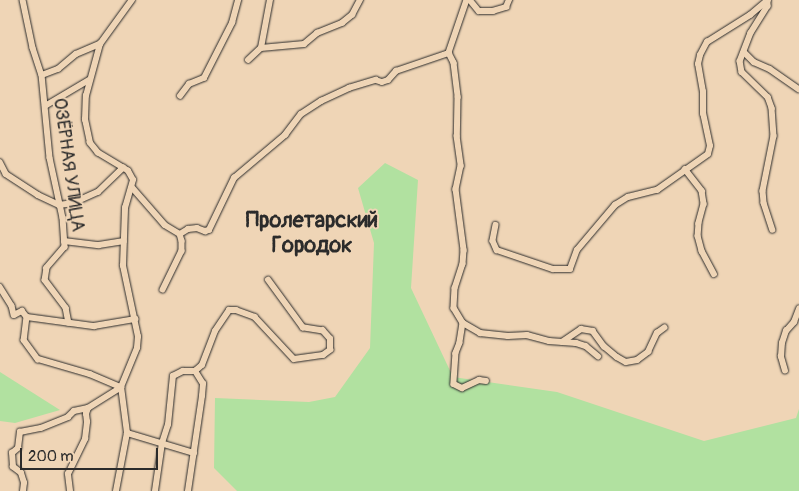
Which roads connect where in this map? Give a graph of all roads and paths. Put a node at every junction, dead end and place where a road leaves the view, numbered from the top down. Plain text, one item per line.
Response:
1 (23, 0) edge
2 (132, 0) edge
3 (238, 0) edge
4 (270, 0) edge
5 (360, 0) edge
6 (468, 0) edge
7 (509, 0) edge
8 (768, 0) edge
9 (100, 44) junction
10 (261, 48) junction
11 (744, 52) junction
12 (449, 53) junction
13 (248, 60) dead end
14 (42, 75) junction
15 (89, 80) junction
16 (799, 89) edge
17 (180, 96) dead end
18 (44, 106) junction
19 (0, 162) edge
20 (123, 168) junction
21 (685, 169) junction
22 (132, 186) junction
23 (59, 205) junction
24 (496, 225) dead end
25 (773, 230) dead end
26 (180, 234) junction
27 (64, 241) junction
28 (124, 241) junction
29 (714, 274) dead end
30 (268, 280) dead end
31 (0, 287) edge
32 (163, 290) dead end
33 (799, 309) edge
34 (27, 318) junction
35 (134, 319) junction
36 (69, 323) junction
37 (463, 323) junction
38 (664, 328) dead end
39 (562, 342) junction
40 (598, 356) dead end
41 (785, 370) dead end
42 (195, 372) junction
43 (486, 381) dead end
44 (121, 387) junction
45 (88, 408) junction
46 (127, 433) junction
47 (162, 443) junction
48 (194, 453) junction
49 (23, 491) edge
50 (70, 491) edge
51 (116, 491) edge
52 (154, 491) edge
53 (188, 491) edge

1 - 14 street, ОЗЁРНАЯ УЛИЦА
2 - 9 street
3 - 17 street
4 - 10 street
5 - 10 street
6 - 7 street
6 - 12 street
8 - 11 street
8 - 21 street
9 - 14 street
9 - 15 street
10 - 13 street
11 - 16 street
11 - 25 street
12 - 26 street
12 - 37 street
14 - 18 street, ОЗЁРНАЯ УЛИЦА
15 - 18 street
15 - 20 street
18 - 23 street, ОЗЁРНАЯ УЛИЦА
19 - 23 street
20 - 22 street
20 - 23 street
21 - 24 street
21 - 29 street
22 - 26 street
22 - 28 street
23 - 27 street, ОЗЁРНАЯ УЛИЦА
26 - 32 street
27 - 28 street
27 - 36 street, ОЗЁРНАЯ УЛИЦА
28 - 35 street
30 - 42 street
31 - 34 street
33 - 41 street
34 - 36 street
34 - 44 street
35 - 36 street
35 - 44 street
37 - 39 street
37 - 43 street
38 - 39 street
39 - 40 street
42 - 47 street
42 - 48 street
44 - 45 street
44 - 46 street
45 - 49 street
45 - 50 street
46 - 47 street
46 - 51 street
47 - 48 street
47 - 52 street
48 - 53 street

